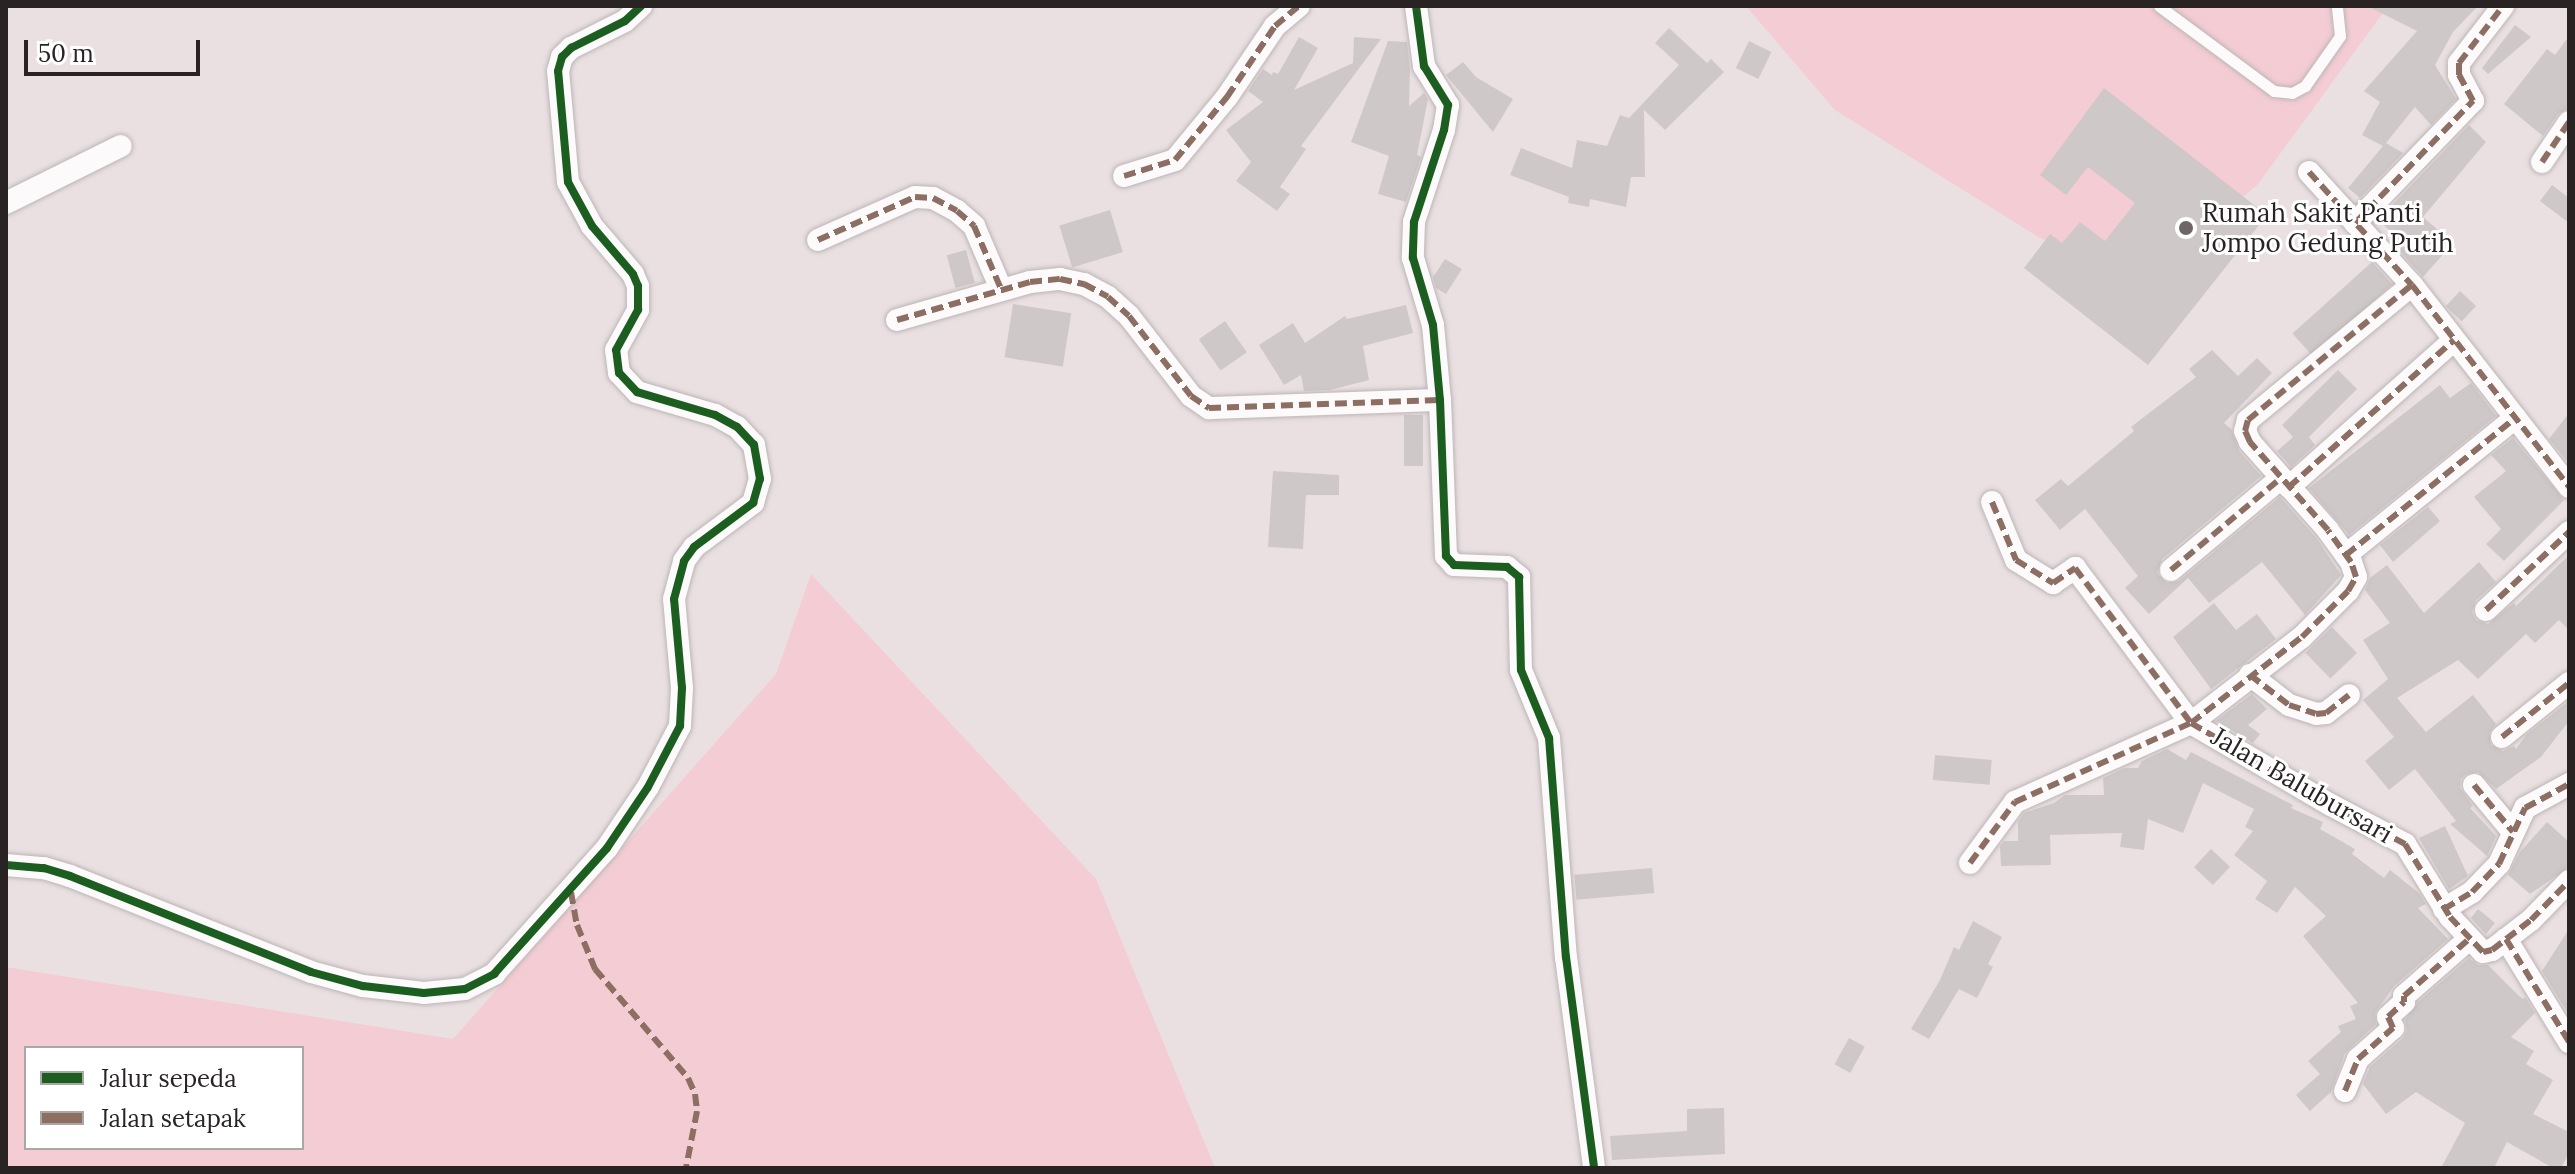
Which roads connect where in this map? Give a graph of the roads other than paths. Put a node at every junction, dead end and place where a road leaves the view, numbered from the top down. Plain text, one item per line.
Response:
1 (641, 6) edge
2 (1299, 6) edge
3 (1416, 6) edge
4 (2159, 6) edge
5 (2337, 6) edge
6 (2503, 6) edge
7 (2569, 122) edge
8 (121, 146) dead end
9 (2542, 162) dead end
10 (2309, 172) dead end
11 (1124, 176) dead end
12 (6, 203) edge
13 (2355, 223) junction
14 (818, 240) dead end
15 (2412, 285) junction
16 (1001, 289) junction
17 (897, 320) dead end
18 (2454, 340) junction
19 (1440, 400) junction
20 (2515, 418) junction
21 (2285, 482) junction
22 (2569, 487) edge
23 (1992, 502) dead end
24 (2569, 532) edge
25 (2346, 555) junction
26 (2171, 570) dead end
27 (2486, 610) dead end
28 (2250, 675) junction
29 (2569, 683) edge
30 (2349, 695) dead end
31 (2191, 723) junction
32 (2502, 737) dead end
33 (2569, 784) edge
34 (2474, 785) dead end
35 (2513, 832) junction
36 (1970, 863) dead end
37 (6, 865) edge
38 (2569, 881) edge
39 (2444, 909) junction
40 (2469, 939) junction
41 (2506, 939) junction
42 (2569, 1042) edge
43 (2345, 1091) dead end
44 (1594, 1168) edge

1 - 37 street
2 - 11 street
3 - 19 street
4 - 5 lane
6 - 13 street
7 - 9 street
8 - 12 street
10 - 13 street
13 - 15 street
14 - 16 street
15 - 18 street
15 - 21 street
16 - 17 street
16 - 19 street
18 - 20 street
18 - 21 street
19 - 44 street
20 - 22 street
20 - 25 street
21 - 25 street
21 - 26 street
23 - 31 street
24 - 27 street
25 - 28 street
28 - 30 street
28 - 31 street
29 - 32 street
31 - 36 street
31 - 39 street, Jalan Balubursari
33 - 35 street
34 - 35 street
35 - 39 street
38 - 41 street
39 - 40 street, Jalan Balubursari
40 - 41 street
40 - 43 street
41 - 42 street

